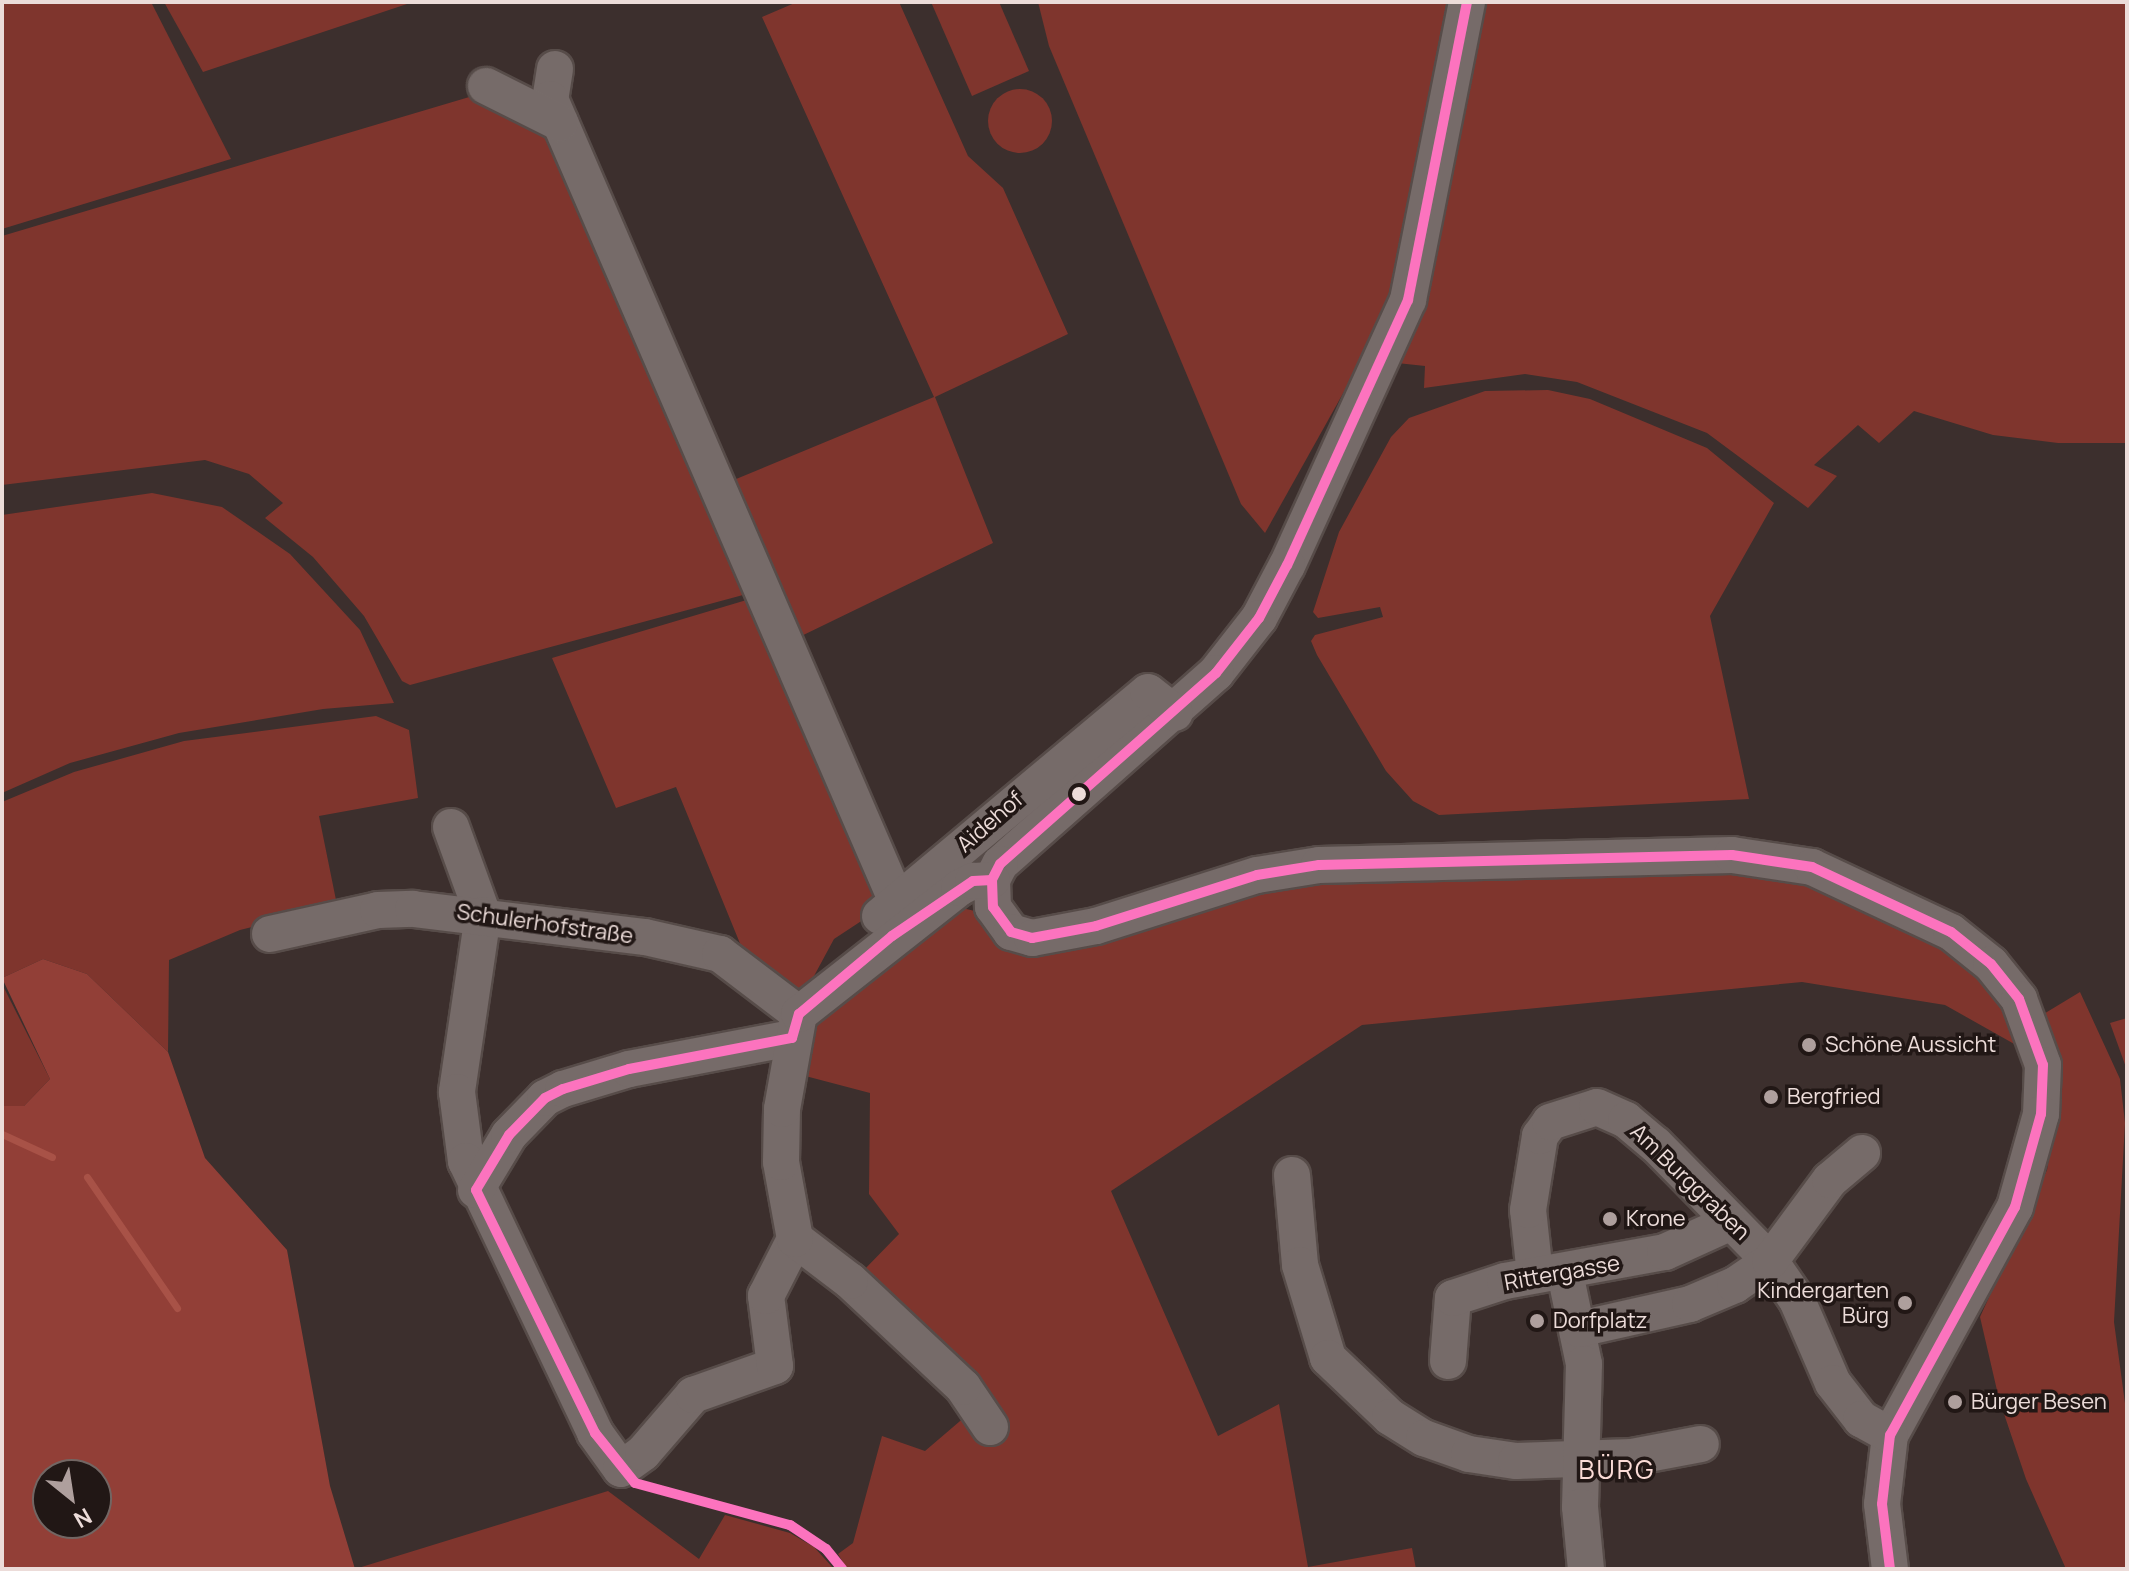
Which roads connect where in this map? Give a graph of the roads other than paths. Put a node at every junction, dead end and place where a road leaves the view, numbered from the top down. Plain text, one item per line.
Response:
1 (1467, 2) edge
2 (560, 123) dead end
3 (1175, 713) junction
4 (451, 827) dead end
5 (992, 880) junction
6 (897, 902) junction
7 (483, 915) junction
8 (270, 934) dead end
9 (830, 988) junction
10 (796, 1026) junction
11 (1862, 1153) dead end
12 (1292, 1175) dead end
13 (476, 1190) junction
14 (1729, 1223) junction
15 (795, 1239) junction
16 (1770, 1261) junction
17 (1550, 1274) junction
18 (1579, 1329) junction
19 (1448, 1361) dead end
20 (990, 1427) dead end
21 (1890, 1435) junction
22 (1701, 1444) dead end
23 (1582, 1461) junction
24 (1586, 1569) edge
25 (1890, 1569) edge

1 - 3 street
2 - 6 street
3 - 5 street
3 - 6 street, Aidehof
4 - 7 street
5 - 9 street
5 - 21 street
6 - 9 street, Aidehof
7 - 8 street, Schulerhofstraße
7 - 10 street, Schulerhofstraße
7 - 13 street
9 - 10 street
10 - 13 street
10 - 15 street
11 - 16 street
12 - 23 street
13 - 15 street
14 - 16 street, Am Burggraben
14 - 17 street, Rittergasse
14 - 17 street, Am Burggraben
15 - 20 street
16 - 18 street
16 - 21 street, Am Burggraben
17 - 18 street, Am Burggraben
17 - 19 street, Rittergasse
18 - 23 street, Am Burggraben
21 - 25 street
22 - 23 street
23 - 24 street, Am Burggraben

